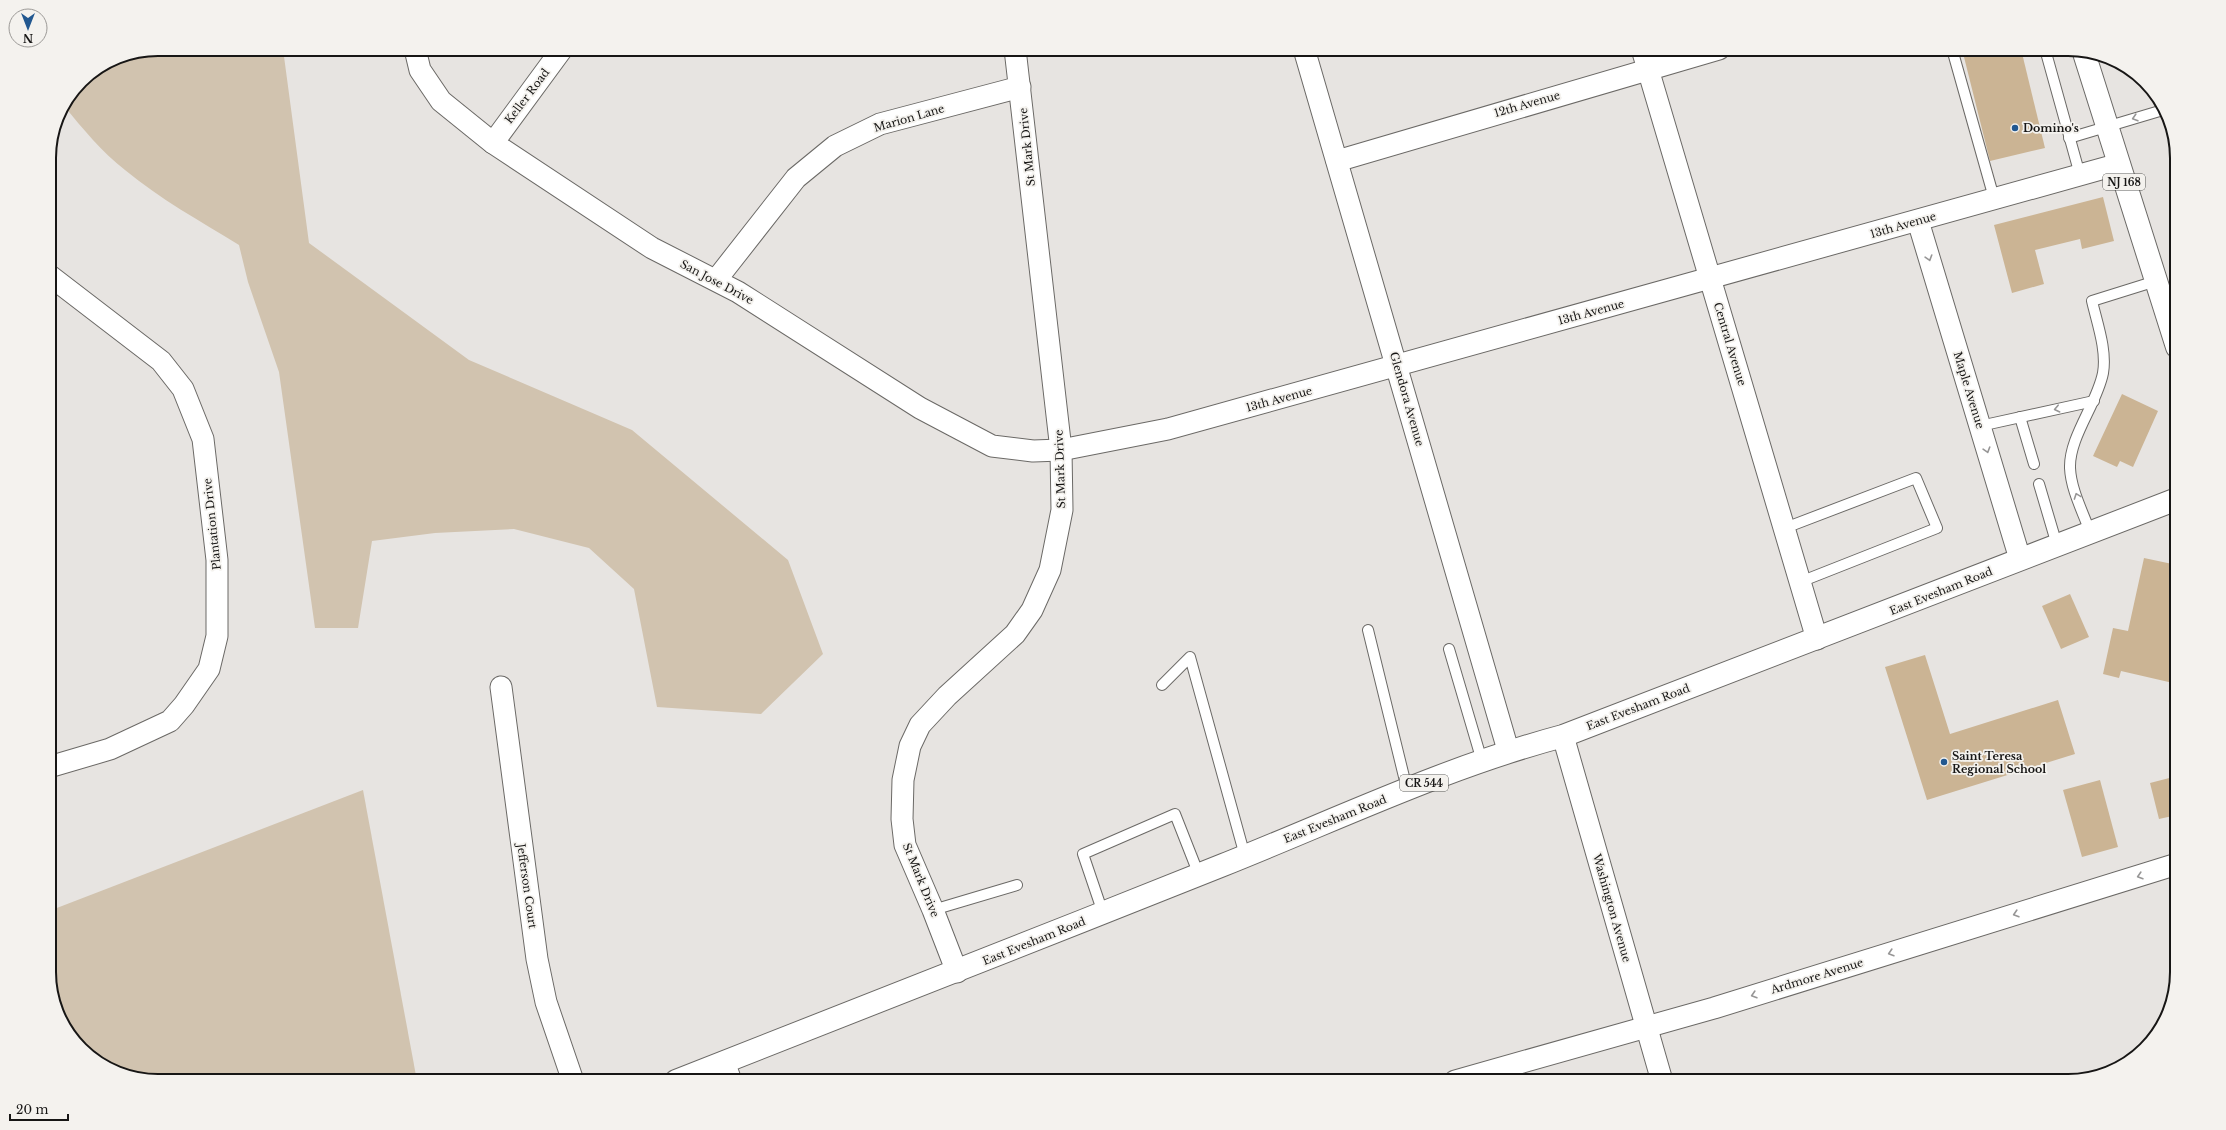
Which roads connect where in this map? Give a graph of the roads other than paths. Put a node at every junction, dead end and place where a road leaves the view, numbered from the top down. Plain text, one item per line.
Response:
1 (417, 56) edge
2 (557, 56) edge
3 (1016, 56) edge
4 (1306, 56) edge
5 (1667, 56) edge
6 (1954, 56) edge
7 (2047, 56) edge
8 (2085, 58) edge
9 (1645, 59) edge
10 (1020, 87) junction
11 (2159, 111) edge
12 (2107, 127) junction
13 (2069, 138) junction
14 (492, 143) junction
15 (1337, 161) junction
16 (2119, 164) junction
17 (2080, 175) junction
18 (1994, 198) junction
19 (1918, 221) junction
20 (1710, 279) junction
21 (56, 280) edge
22 (716, 280) junction
23 (2156, 281) junction
24 (2170, 307) edge
25 (1397, 366) junction
26 (2094, 401) junction
27 (2020, 418) junction
28 (1980, 426) junction
29 (1061, 450) junction
30 (2034, 464) dead end
31 (2039, 484) dead end
32 (2170, 502) edge
33 (1784, 528) junction
34 (2090, 532) junction
35 (2057, 545) junction
36 (2020, 559) junction
37 (1800, 582) junction
38 (1368, 630) dead end
39 (1818, 639) junction
40 (1449, 649) dead end
41 (1162, 685) dead end
42 (501, 687) dead end
43 (1563, 736) junction
44 (1508, 750) junction
45 (1482, 761) junction
46 (56, 765) edge
47 (1407, 789) junction
48 (1246, 856) junction
49 (2170, 866) edge
50 (1199, 875) junction
51 (1017, 885) dead end
52 (933, 910) junction
53 (1103, 913) junction
54 (957, 972) junction
55 (1646, 1028) junction
56 (728, 1071) edge
57 (571, 1074) edge
58 (712, 1074) edge
59 (1480, 1074) edge
60 (1660, 1074) edge

1 - 14 street, San Jose Drive
2 - 14 street, Keller Road
3 - 10 street, St Mark Drive
4 - 15 street, Glendora Avenue
5 - 9 street, 12th Avenue
6 - 18 lane
7 - 13 lane
8 - 12 main road, NJ 168
9 - 15 street, 12th Avenue
9 - 20 street, Central Avenue
10 - 22 street, Marion Lane
10 - 29 street, St Mark Drive
11 -> 12 lane
12 - 13 lane
12 - 16 main road, NJ 168
13 - 17 lane
14 - 22 street, San Jose Drive
15 - 25 street, Glendora Avenue
16 - 17 street, 13th Avenue
16 - 23 main road, NJ 168
17 - 18 street, 13th Avenue
18 - 19 street, 13th Avenue
19 - 20 street, 13th Avenue
19 -> 28 street, Maple Avenue
20 - 25 street, 13th Avenue
20 - 33 street, Central Avenue
21 - 46 street, Plantation Drive
22 - 29 street, San Jose Drive
23 - 24 main road, NJ 168
23 - 26 lane
25 - 29 street, 13th Avenue
25 - 44 street, Glendora Avenue
26 -> 27 lane
34 -> 26 lane
27 - 28 lane
27 - 30 lane
28 -> 36 street, Maple Avenue
29 - 52 street, St Mark Drive
31 - 35 lane
32 - 34 main road, East Evesham Road / CR 544
33 - 37 street, Central Avenue
33 - 37 lane
34 - 35 main road, East Evesham Road / CR 544
35 - 36 main road, East Evesham Road / CR 544
36 - 39 main road, East Evesham Road / CR 544
37 - 39 street, Central Avenue
38 - 47 lane
39 - 43 main road, East Evesham Road / CR 544
40 - 45 lane
41 - 48 lane
42 - 57 street, Jefferson Court
43 - 44 main road, East Evesham Road / CR 544
43 - 55 street, Washington Avenue
44 - 45 main road, East Evesham Road / CR 544
45 - 47 main road, East Evesham Road / CR 544
47 - 48 main road, East Evesham Road / CR 544
48 - 50 main road, East Evesham Road / CR 544
49 -> 55 street, Ardmore Avenue
50 - 53 main road, East Evesham Road / CR 544
50 - 53 lane
51 - 52 lane
52 - 54 street, St Mark Drive
53 - 54 main road, East Evesham Road / CR 544
54 - 56 main road, East Evesham Road / CR 544
55 - 59 street, Ardmore Avenue
55 - 60 street, Washington Avenue
56 - 58 main road, East Evesham Road / CR 544

